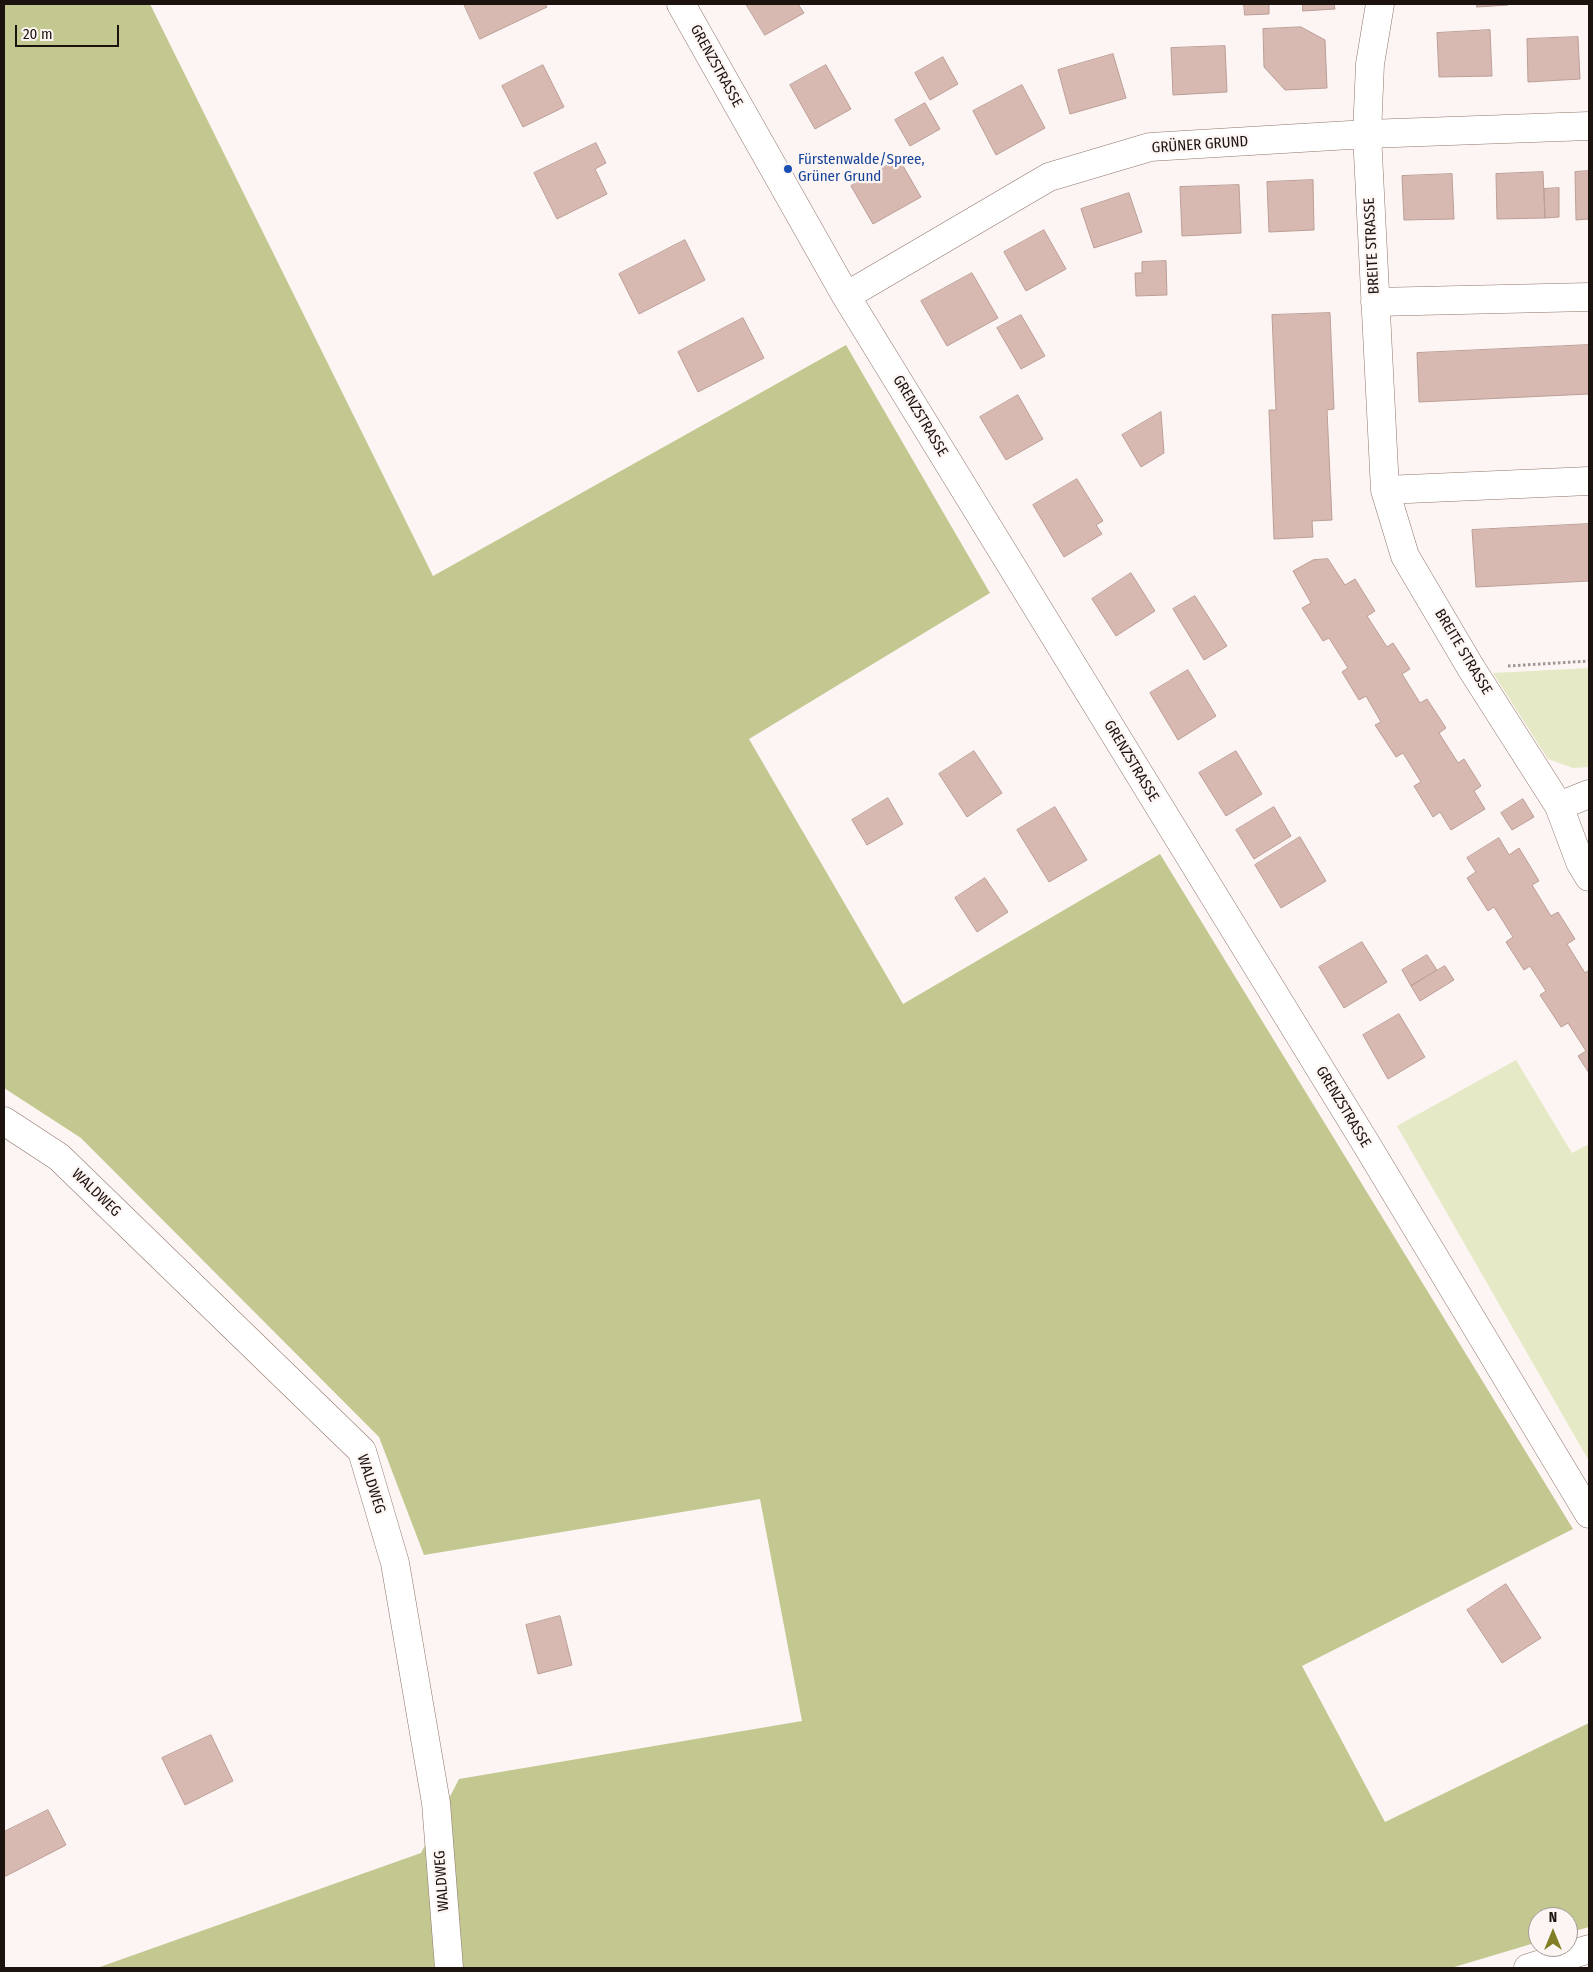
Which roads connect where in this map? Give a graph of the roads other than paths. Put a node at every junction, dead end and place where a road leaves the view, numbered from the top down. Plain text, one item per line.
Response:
1 (682, 4) edge
2 (1380, 4) edge
3 (1589, 126) edge
4 (1367, 134) junction
5 (846, 296) junction
6 (1589, 296) edge
7 (1375, 302) junction
8 (1589, 481) edge
9 (1385, 490) junction
10 (1589, 794) edge
11 (1559, 806) junction
12 (1589, 877) edge
13 (4, 1121) edge
14 (1589, 1514) edge
15 (1589, 1949) edge
16 (448, 1968) edge
17 (1528, 1968) edge

1 - 5 street, GRENZSTRASSE
2 - 4 street, BREITE STRASSE
3 - 4 street, GRÜNER GRUND
4 - 5 street, GRÜNER GRUND
4 - 7 street, BREITE STRASSE
5 - 14 street, GRENZSTRASSE
6 - 7 street
7 - 9 street, BREITE STRASSE
8 - 9 street
9 - 11 street, BREITE STRASSE
10 - 11 street
11 - 12 street, BREITE STRASSE
13 - 16 street, WALDWEG
15 - 17 street

